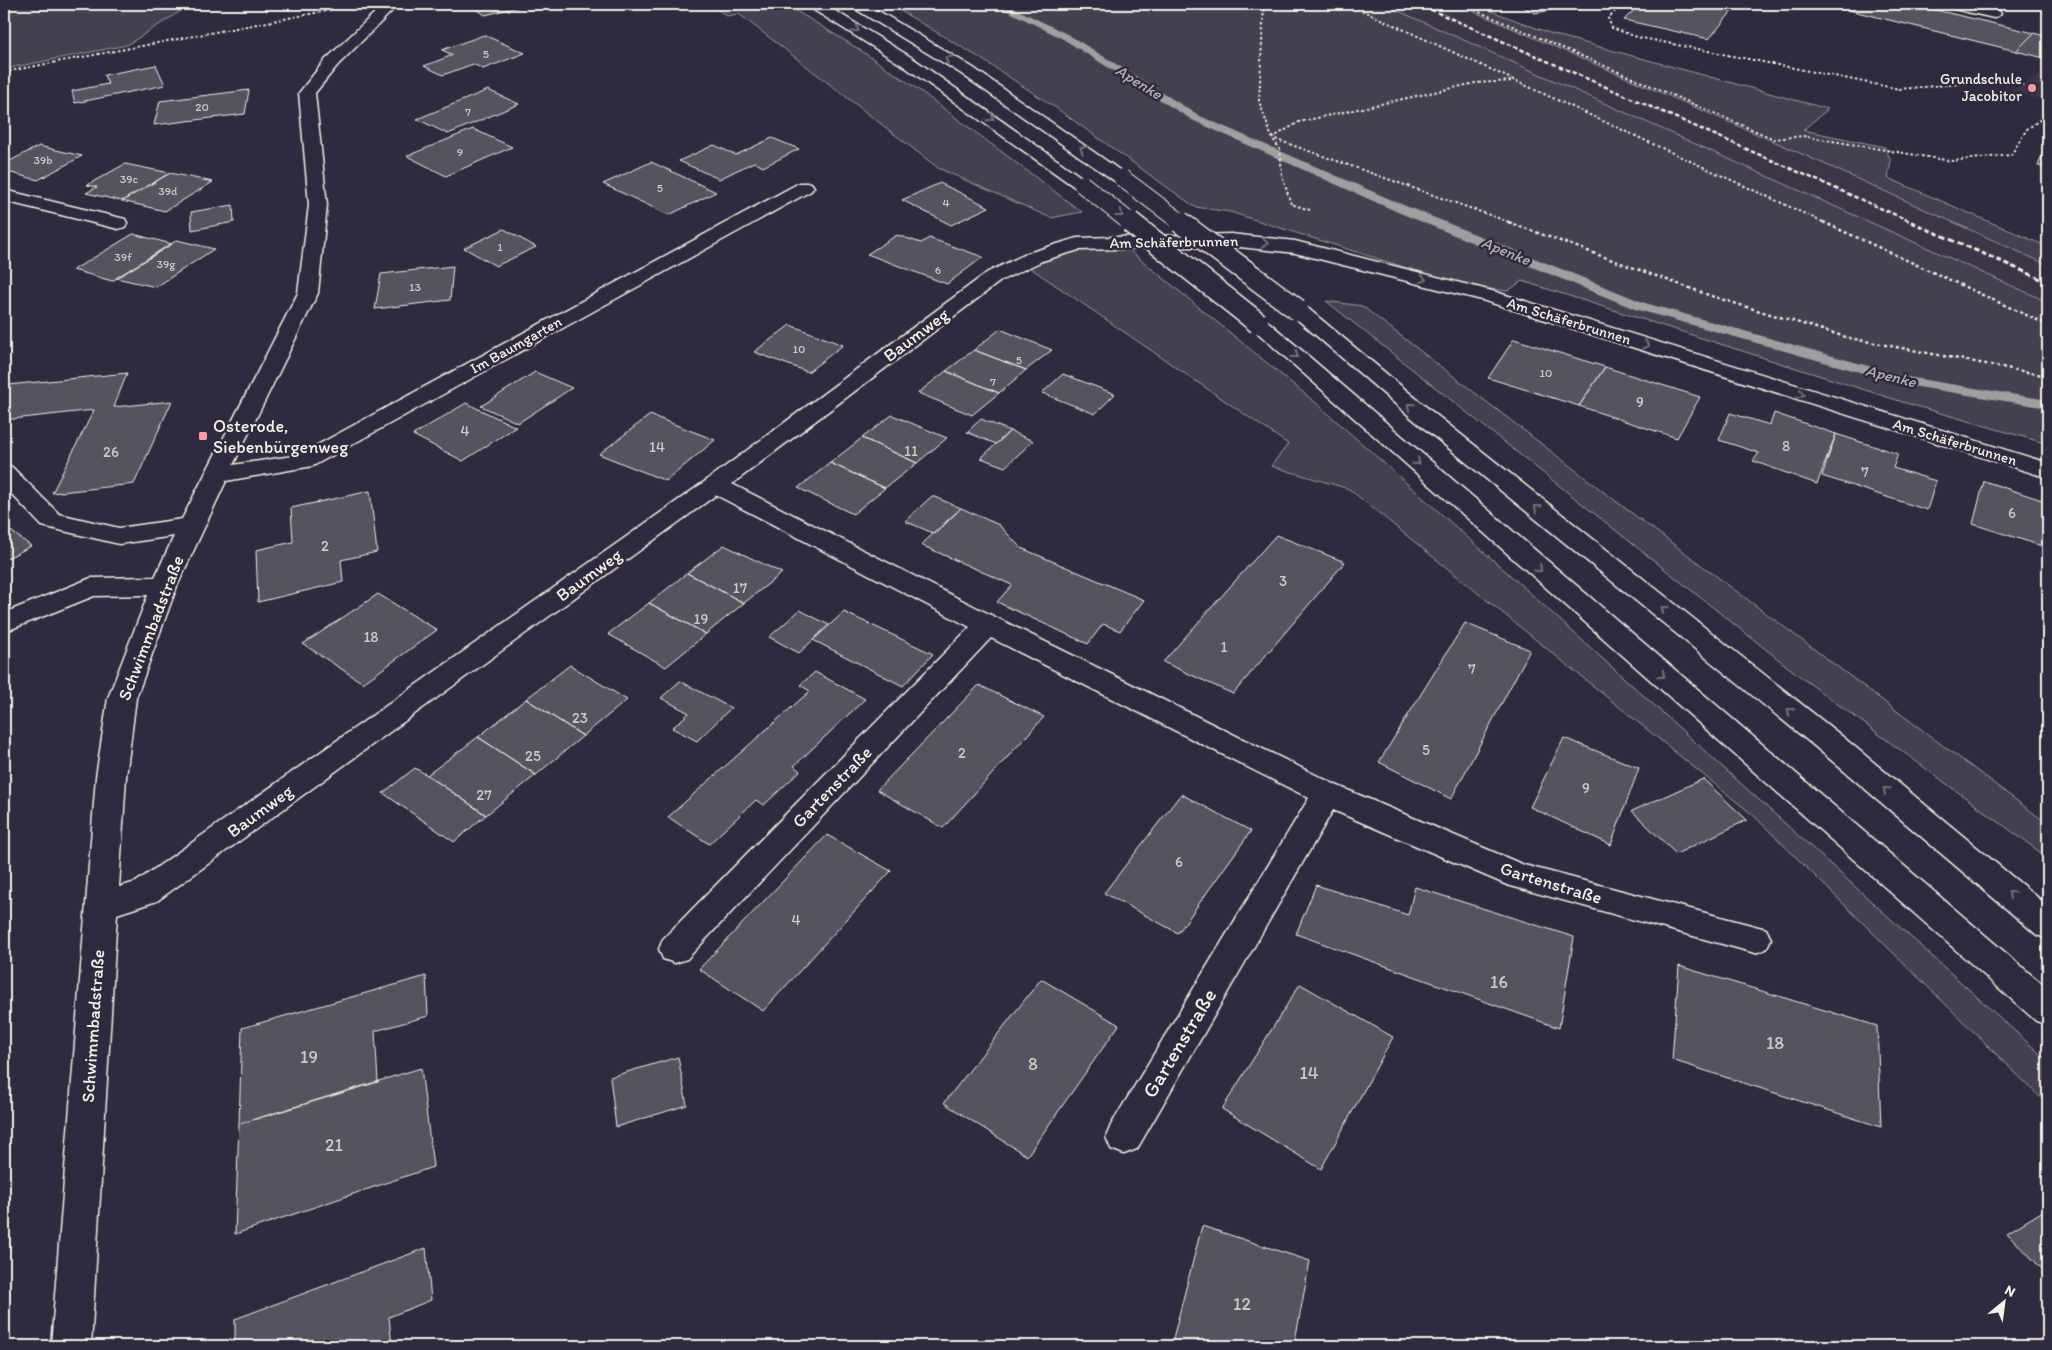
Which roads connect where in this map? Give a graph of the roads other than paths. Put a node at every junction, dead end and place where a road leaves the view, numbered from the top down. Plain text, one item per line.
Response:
1 (392, 4) edge
2 (814, 4) edge
3 (857, 4) edge
4 (1950, 4) edge
5 (1994, 14) dead end
6 (805, 187) dead end
7 (4, 196) edge
8 (118, 223) dead end
9 (1077, 244) joint
10 (2048, 471) edge
11 (4, 472) edge
12 (216, 475) junction
13 (716, 485) junction
14 (191, 526) junction
15 (164, 586) junction
16 (4, 623) edge
17 (988, 625) junction
18 (1327, 794) junction
19 (101, 906) junction
20 (2048, 925) edge
21 (1755, 939) dead end
22 (675, 949) dead end
23 (2048, 1010) edge
24 (1124, 1137) dead end
25 (71, 1346) edge

1 - 12 main road, Schwimmbadstraße
2 -> 23 main road, bridge
20 -> 3 main road, bridge
4 - 5 main road
6 - 12 main road, Im Baumgarten
7 - 8 main road
9 -> 10 main road, Am Schäferbrunnen
9 - 13 main road, Baumweg
11 - 14 main road
12 - 14 main road, Schwimmbadstraße
13 - 17 main road, Gartenstraße
13 - 19 main road, Baumweg
14 - 15 main road, Schwimmbadstraße
15 - 16 main road
15 - 19 main road, Schwimmbadstraße
17 - 18 main road, Gartenstraße
17 - 22 main road, Gartenstraße
18 - 21 main road, Gartenstraße
18 - 24 main road, Gartenstraße
19 - 25 main road, Schwimmbadstraße

